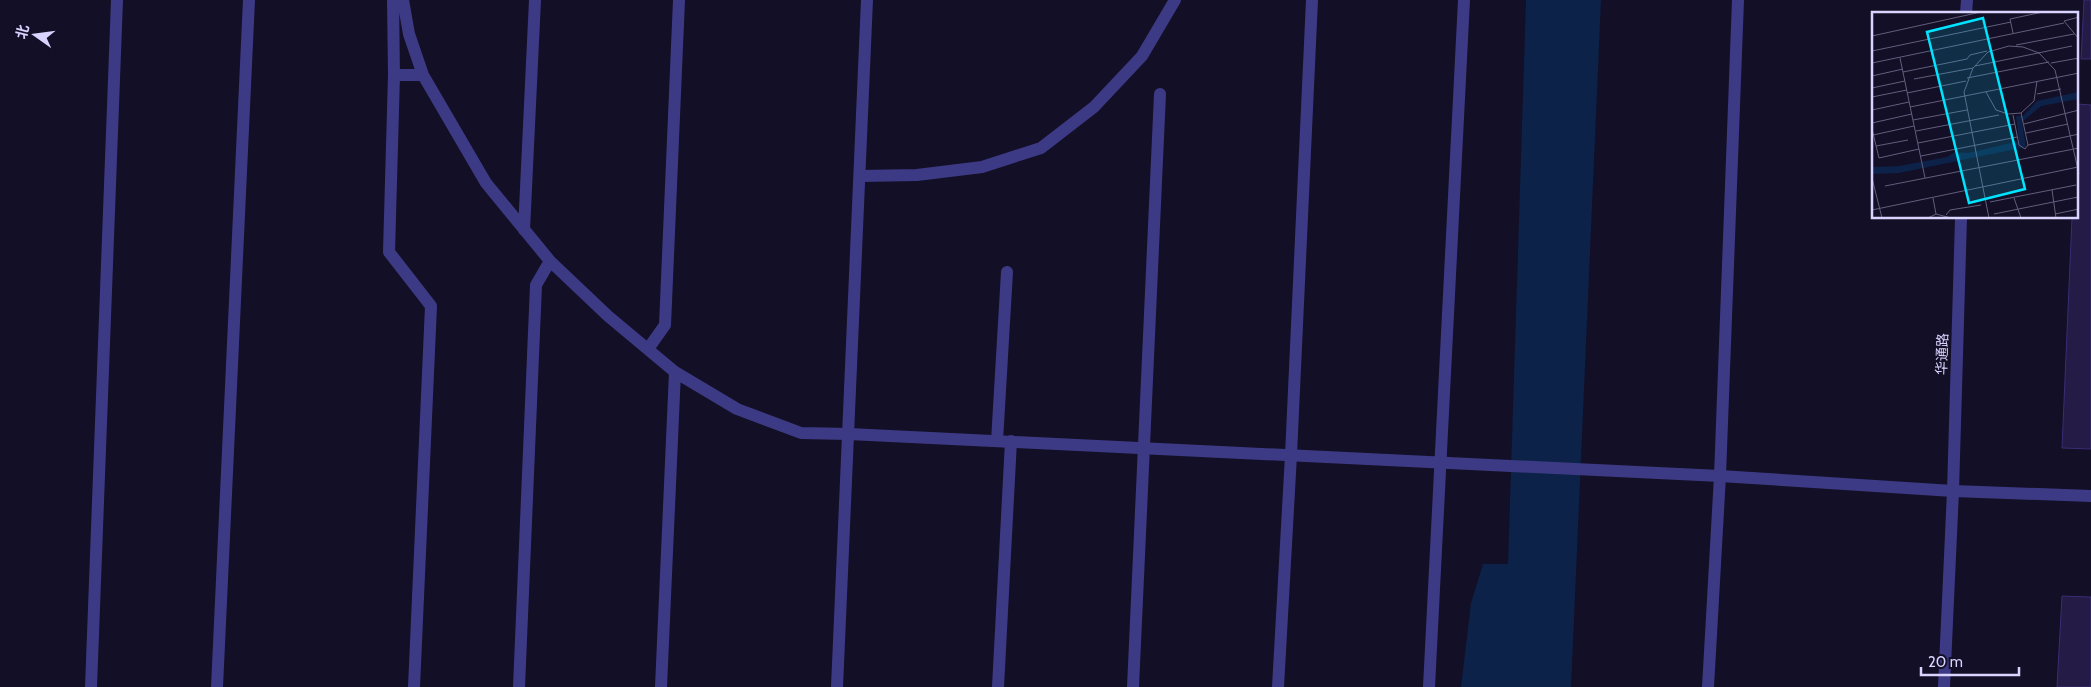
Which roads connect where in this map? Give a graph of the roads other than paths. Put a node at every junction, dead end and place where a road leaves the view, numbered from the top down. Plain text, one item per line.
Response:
1 (117, 0) edge
2 (249, 0) edge
3 (393, 0) edge
4 (403, 0) edge
5 (535, 0) edge
6 (679, 0) edge
7 (867, 0) edge
8 (1175, 0) edge
9 (1312, 0) edge
10 (1464, 0) edge
11 (1738, 0) edge
12 (394, 74) junction
13 (423, 75) junction
14 (1160, 94) dead end
15 (860, 176) junction
16 (1960, 219) edge
17 (524, 230) junction
18 (550, 261) junction
19 (1007, 272) dead end
20 (648, 349) junction
21 (675, 372) junction
22 (849, 434) junction
23 (997, 441) junction
24 (1011, 441) junction
25 (1145, 448) junction
26 (1291, 455) junction
27 (1441, 462) junction
28 (1720, 476) junction
29 (1953, 491) junction
30 (2091, 496) edge
31 (91, 687) edge
32 (217, 687) edge
33 (414, 687) edge
34 (519, 687) edge
35 (661, 687) edge
36 (837, 687) edge
37 (998, 687) edge
38 (1133, 687) edge
39 (1278, 687) edge
40 (1429, 687) edge
41 (1708, 687) edge
42 (1944, 687) edge

1 - 31 street
2 - 32 street
3 - 12 street
4 - 13 street
5 - 17 street
6 - 20 street
7 - 15 street
8 - 15 street
9 - 26 street
10 - 27 street
11 - 28 street
12 - 13 street
12 - 33 street
13 - 17 street
14 - 25 street
15 - 22 street
16 - 29 street, 华通路
17 - 18 street
18 - 20 street
18 - 34 street
19 - 23 street
20 - 21 street
21 - 22 street
21 - 35 street
22 - 23 street
22 - 36 street
23 - 24 street
24 - 25 street
24 - 37 street
25 - 26 street
25 - 38 street
26 - 27 street
26 - 39 street
27 - 28 street
27 - 40 street
28 - 29 street
28 - 41 street
29 - 30 street
29 - 42 street, 华通路

